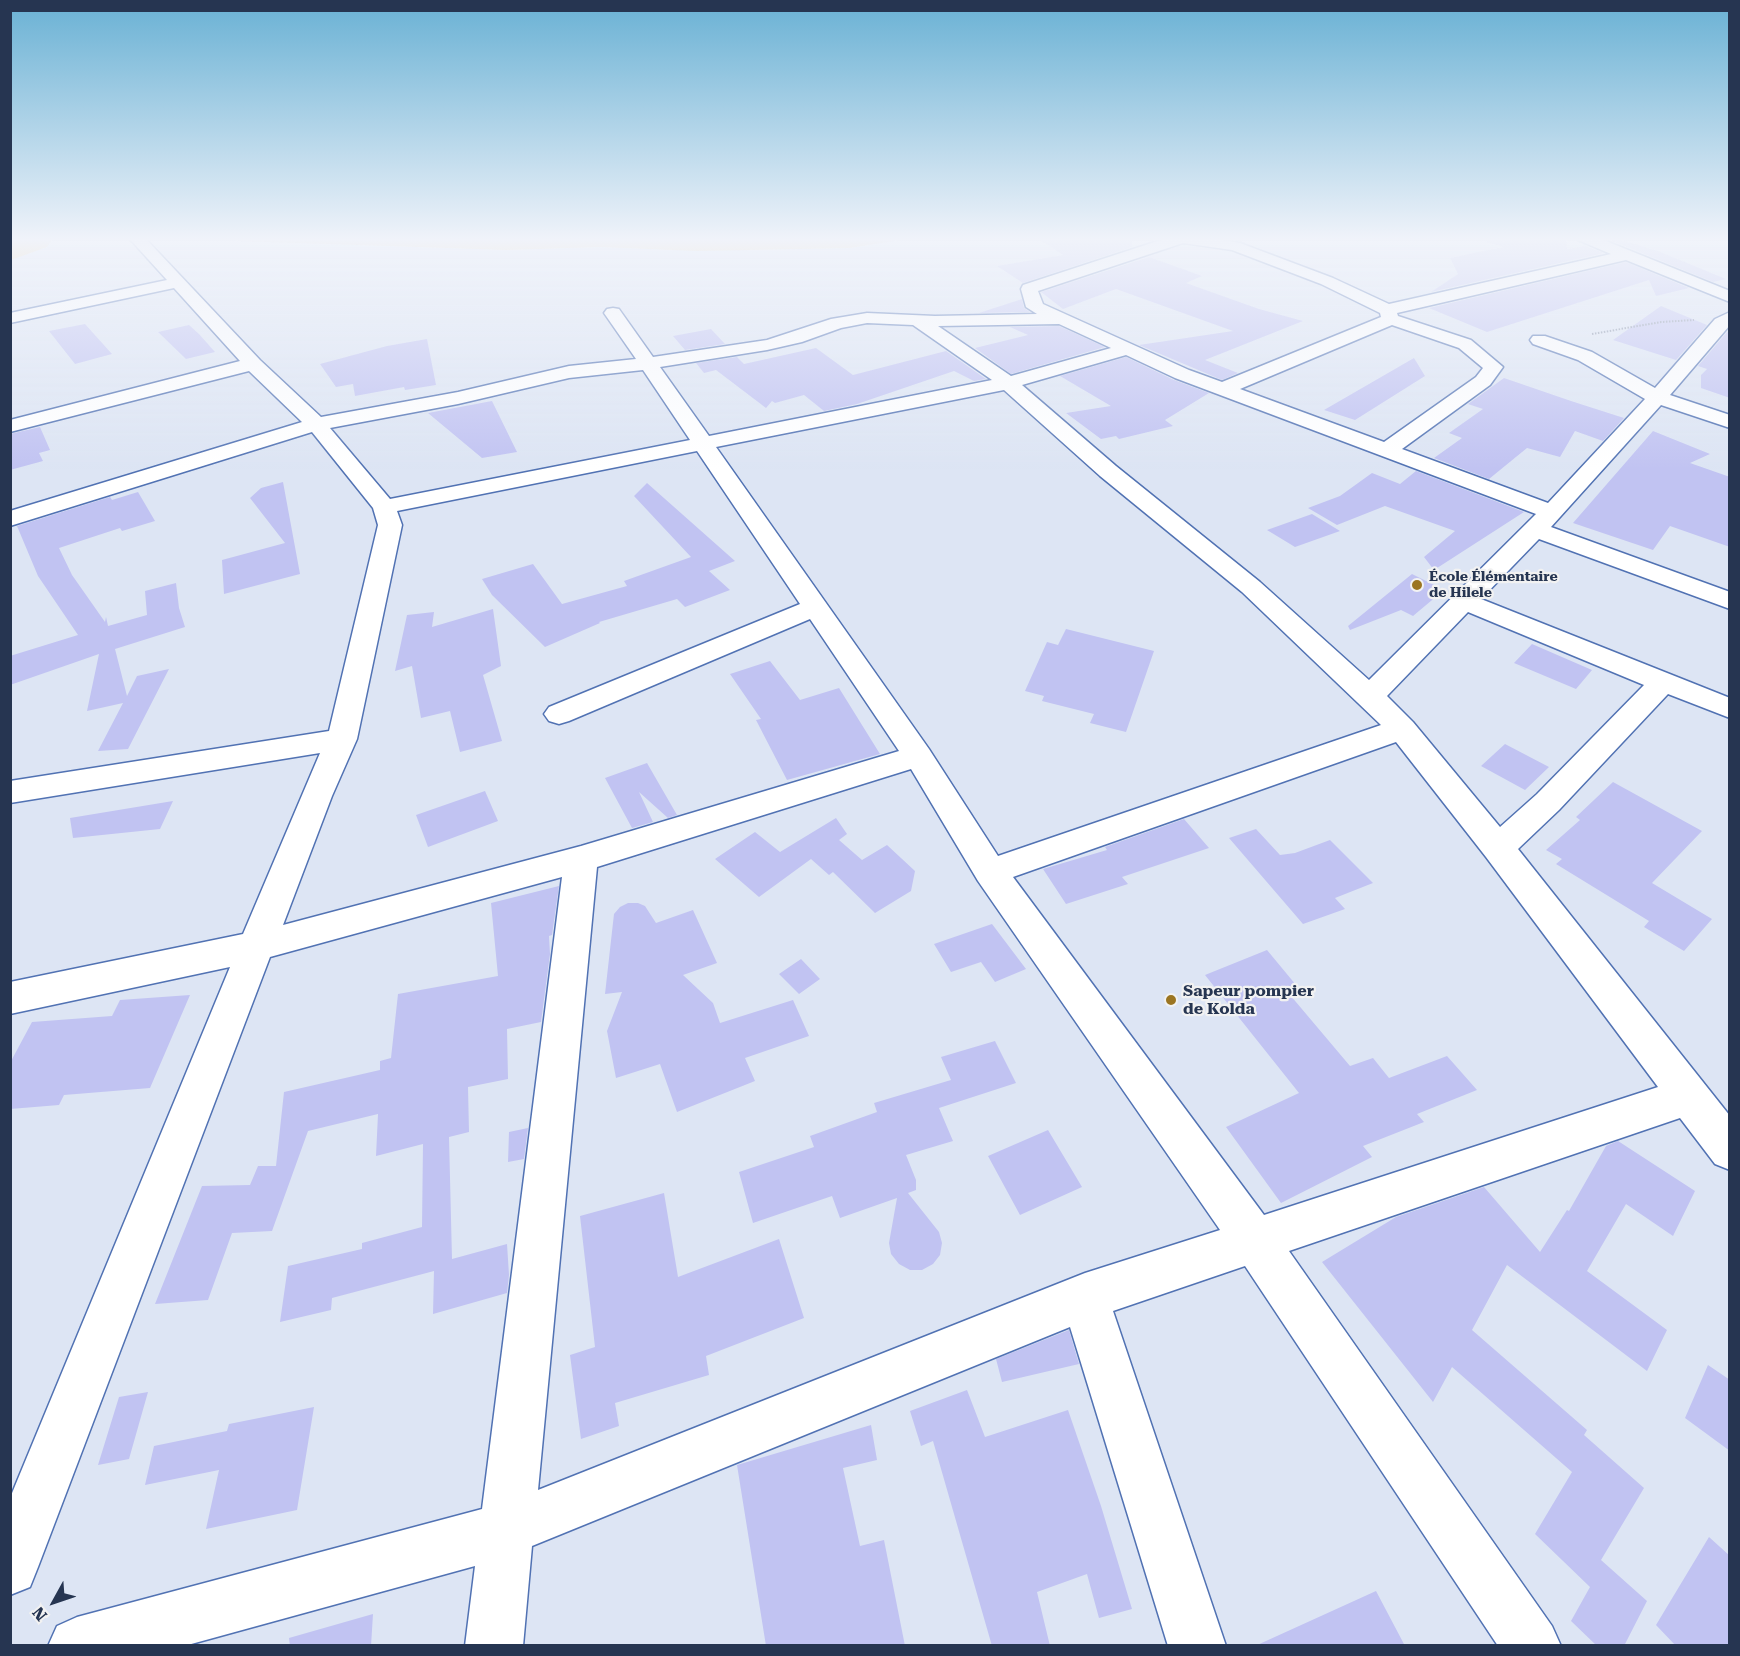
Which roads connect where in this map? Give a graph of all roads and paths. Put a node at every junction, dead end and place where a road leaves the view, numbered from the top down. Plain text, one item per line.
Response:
1 (28, 314) edge
2 (209, 314) edge
3 (614, 314) edge
4 (1051, 314) edge
5 (1389, 314) joint
6 (10, 318) edge
7 (1062, 319) junction
8 (917, 320) junction
9 (1725, 320) edge
10 (1539, 340) dead end
11 (1128, 349) junction
12 (254, 364) junction
13 (646, 364) junction
14 (1182, 374) junction
15 (1255, 375) junction
16 (1008, 383) junction
17 (1223, 389) junction
18 (1658, 397) junction
19 (1730, 422) edge
20 (316, 424) junction
21 (10, 426) edge
22 (702, 442) junction
23 (1385, 451) junction
24 (384, 507) junction
25 (10, 519) edge
26 (1544, 520) junction
27 (1464, 601) junction
28 (1730, 601) edge
29 (814, 608) junction
30 (1662, 683) junction
31 (1370, 696) junction
32 (1730, 709) edge
33 (560, 714) dead end
34 (1402, 729) junction
35 (342, 740) junction
36 (918, 756) junction
37 (10, 792) edge
38 (1498, 848) junction
39 (581, 859) junction
40 (990, 872) junction
41 (257, 946) junction
42 (10, 998) edge
43 (1689, 1096) junction
44 (1730, 1150) edge
45 (1255, 1241) junction
46 (1085, 1297) junction
47 (507, 1530) junction
48 (10, 1567) edge
49 (77, 1646) edge
50 (494, 1646) edge
51 (1197, 1646) edge
52 (1532, 1646) edge

1 - 6 street
2 - 12 street
3 - 13 street
4 - 7 street
5 - 15 street
5 - 23 street
7 - 8 street
7 - 11 street
8 - 13 street
8 - 16 street
9 - 18 street
10 - 18 street
11 - 14 street
11 - 16 street
12 - 20 street
12 - 21 street
13 - 20 street
13 - 22 street
14 - 15 street
14 - 17 street
15 - 17 street
16 - 22 street
16 - 31 street
17 - 23 street
18 - 19 street
18 - 26 street
20 - 24 street
20 - 25 street
22 - 24 street
22 - 29 street
23 - 26 street
24 - 35 street
26 - 27 street
26 - 28 street
27 - 30 street
27 - 31 street
29 - 33 street
29 - 36 street
30 - 32 street
30 - 38 street
31 - 34 street
34 - 38 street
34 - 40 street
35 - 37 street
35 - 41 street
36 - 39 street
36 - 40 street
38 - 43 street
39 - 41 street
39 - 47 street
40 - 45 street
41 - 42 street
41 - 48 street
43 - 44 street
43 - 45 street
45 - 46 street
45 - 52 street
46 - 47 street
46 - 51 street
47 - 49 street
47 - 50 street

